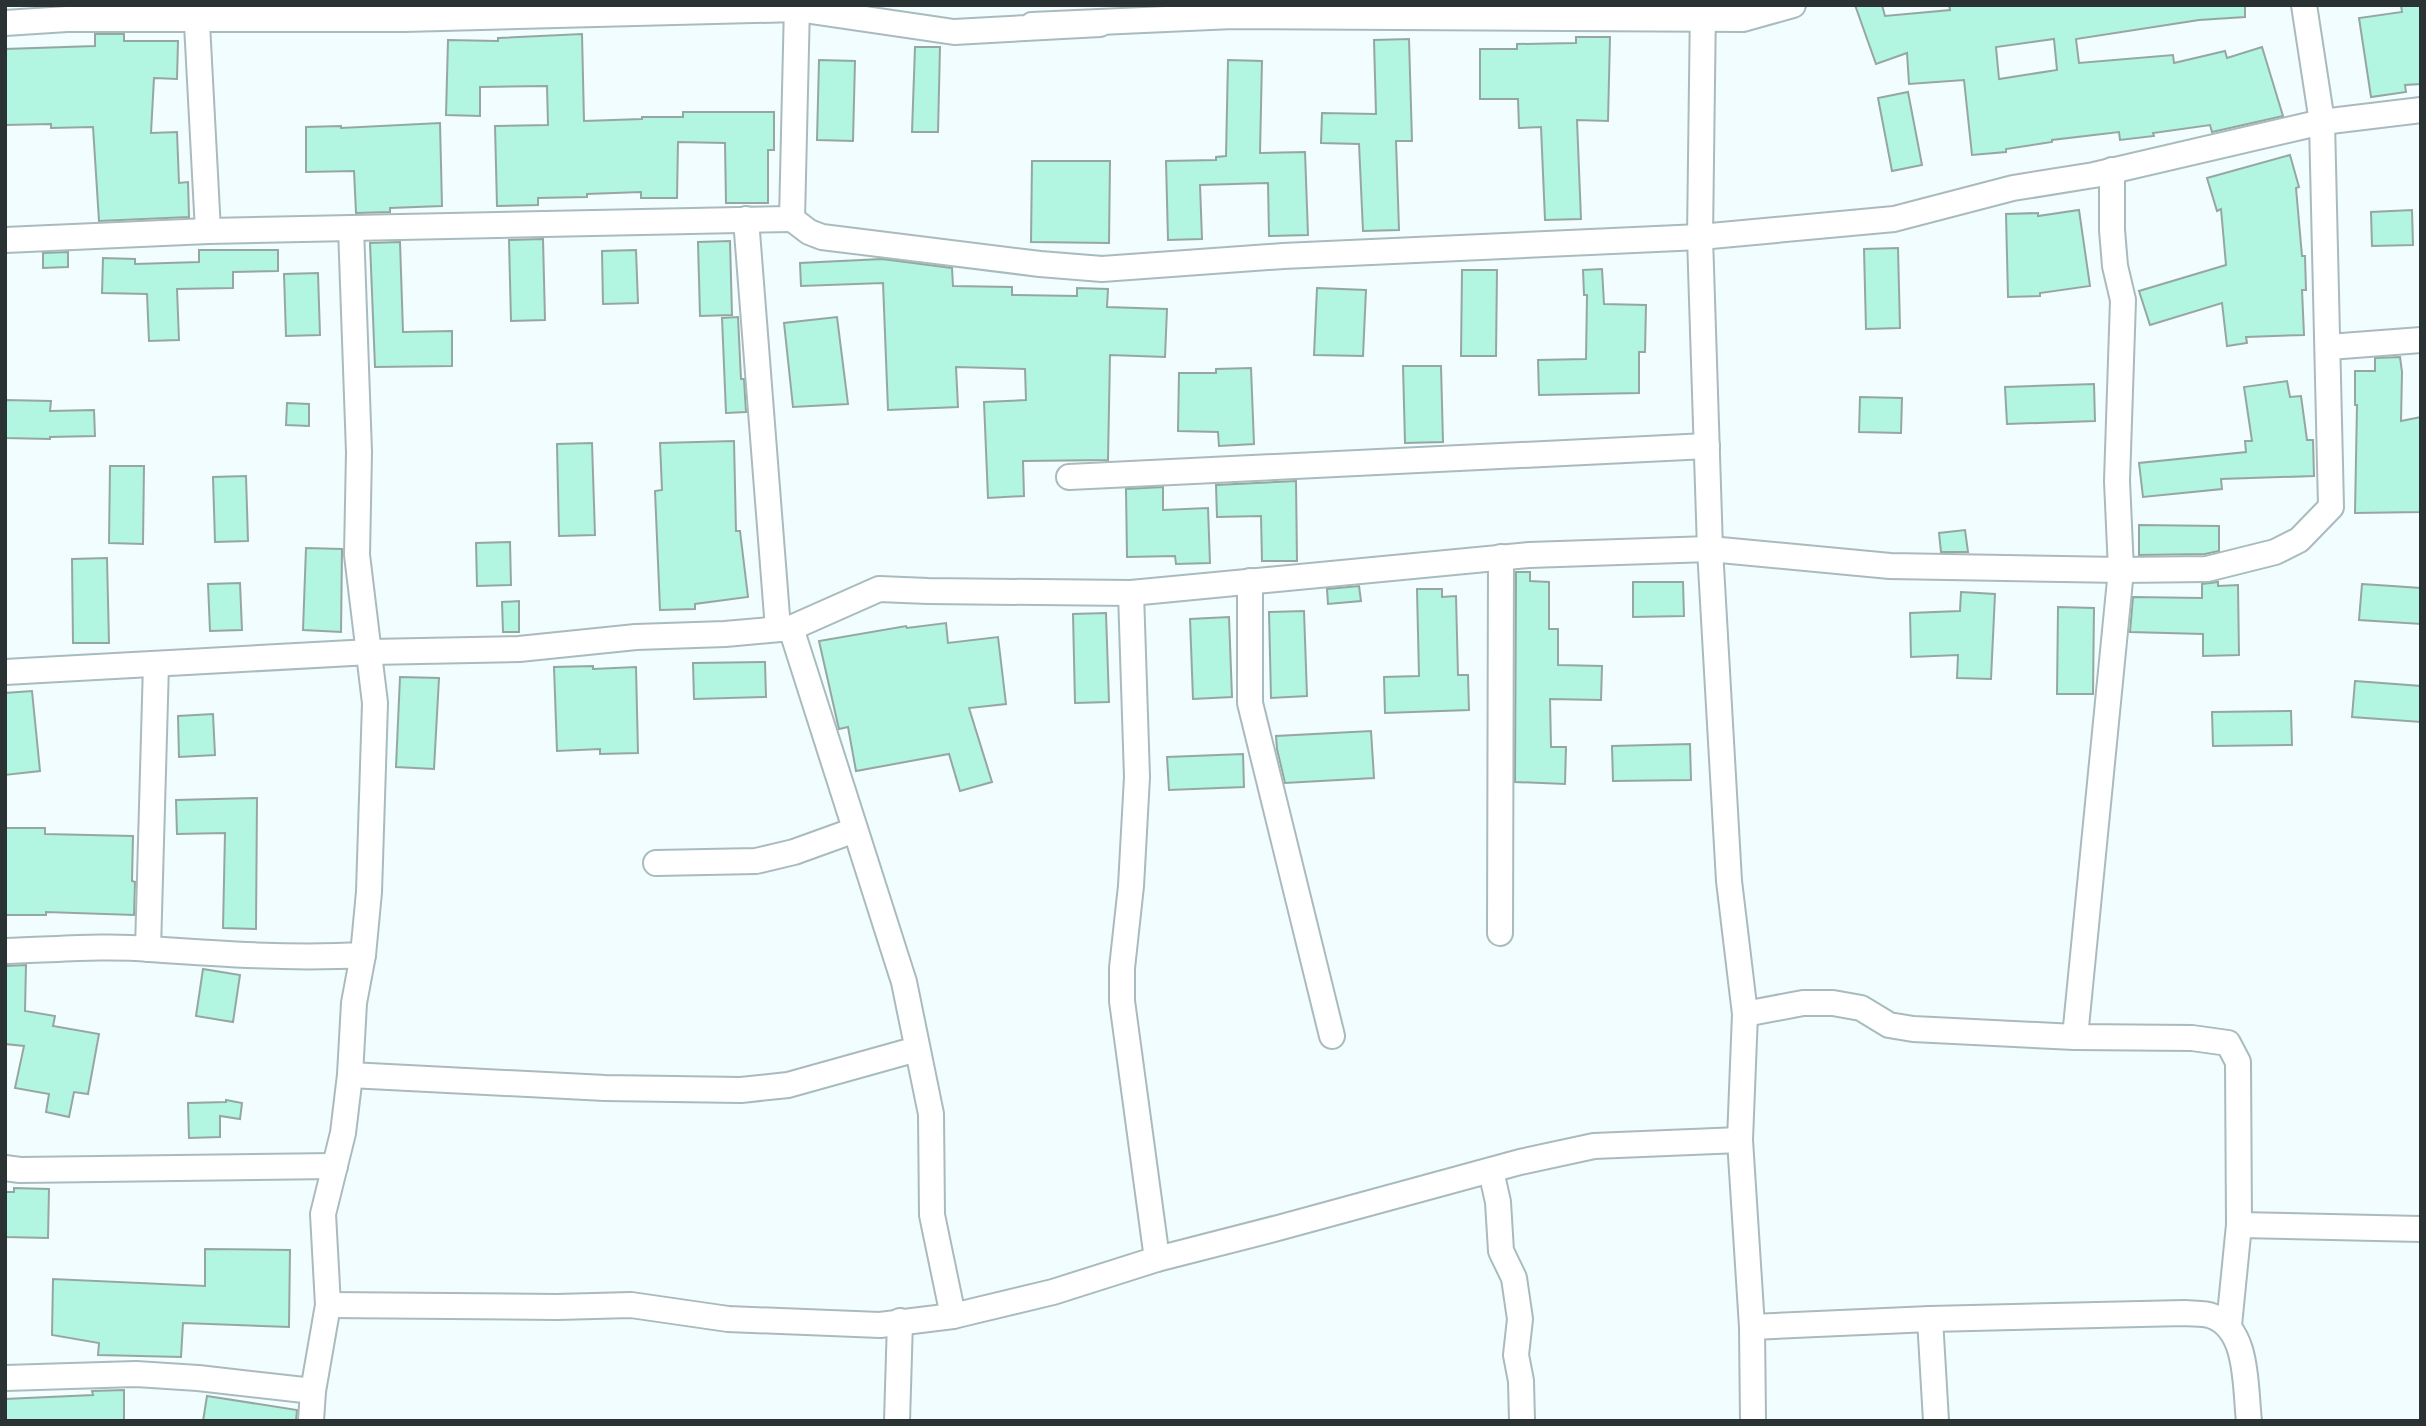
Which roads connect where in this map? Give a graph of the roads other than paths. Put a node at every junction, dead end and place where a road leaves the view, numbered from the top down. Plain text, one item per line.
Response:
1 (1793, 5) edge
2 (2304, 5) edge
3 (797, 7) edge
4 (197, 12) edge
5 (1703, 12) edge
6 (5, 23) edge
7 (2421, 110) edge
8 (2322, 122) junction
9 (2112, 170) junction
10 (746, 219) junction
11 (792, 219) junction
12 (351, 228) junction
13 (208, 231) junction
14 (1700, 237) junction
15 (5, 240) edge
16 (2421, 340) edge
17 (2329, 347) junction
18 (1707, 446) junction
19 (1069, 477) dead end
20 (1710, 549) junction
21 (1501, 557) junction
22 (2121, 570) junction
23 (1250, 580) junction
24 (1131, 593) junction
25 (784, 628) junction
26 (370, 652) junction
27 (156, 664) junction
28 (5, 672) edge
29 (855, 830) junction
30 (656, 863) dead end
31 (1500, 933) dead end
32 (148, 949) junction
33 (5, 951) edge
34 (363, 956) junction
35 (1745, 1014) junction
36 (1332, 1036) dead end
37 (2075, 1037) junction
38 (916, 1049) junction
39 (350, 1075) junction
40 (1740, 1140) junction
41 (335, 1166) junction
42 (5, 1168) edge
43 (1491, 1171) junction
44 (2239, 1225) junction
45 (2421, 1229) edge
46 (1157, 1259) junction
47 (328, 1306) junction
48 (953, 1316) junction
49 (1930, 1320) junction
50 (900, 1321) junction
51 (2229, 1325) junction
52 (1752, 1327) junction
53 (5, 1378) edge
54 (313, 1391) junction
55 (311, 1421) edge
56 (897, 1421) edge
57 (1522, 1421) edge
58 (1753, 1421) edge
59 (1936, 1421) edge
60 (2249, 1421) edge

1 - 5 street
2 - 8 street
3 - 4 street
3 - 5 street
3 - 11 street
4 - 6 street
4 - 13 street
5 - 14 street
7 - 8 street
8 - 9 street
8 - 17 street
9 - 14 street
9 - 22 street
10 - 11 street
10 - 12 street
10 - 25 street
11 - 14 street
12 - 13 street
12 - 26 street
13 - 15 street
14 - 18 street
16 - 17 street
17 - 22 street
18 - 19 street
18 - 20 street
20 - 21 street
20 - 22 street
20 - 35 street
21 - 23 street
21 - 31 street
22 - 37 street
23 - 24 street
23 - 36 street
24 - 25 street
24 - 46 street
25 - 26 street
25 - 29 street
26 - 27 street
26 - 34 street
27 - 28 street
27 - 32 street
29 - 30 street
29 - 38 street
32 - 33 street
32 - 34 street
34 - 39 street
35 - 37 street
35 - 40 street
37 - 44 street
38 - 39 street
38 - 48 street
39 - 41 street
40 - 43 street
40 - 52 street
41 - 42 street
41 - 47 street
43 - 46 street
43 - 57 street
44 - 45 street
44 - 51 street
46 - 48 street
47 - 50 street
47 - 54 street
48 - 50 street
49 - 51 street
49 - 52 street
49 - 59 street
50 - 56 street
51 - 60 street
52 - 58 street
53 - 54 street
54 - 55 street

